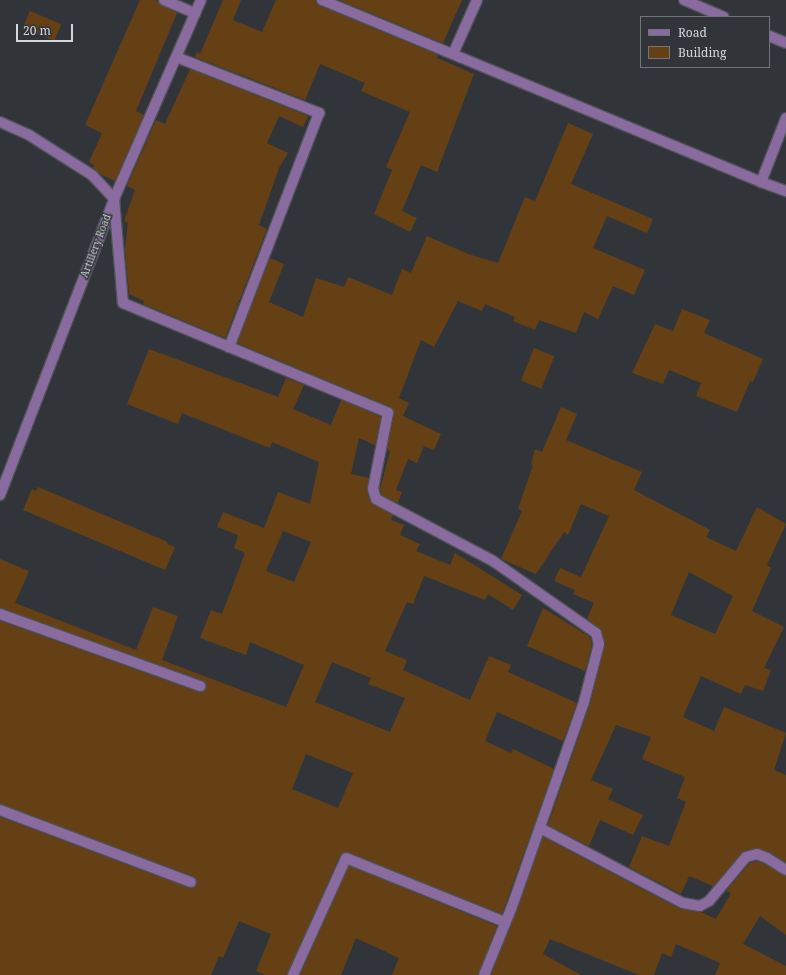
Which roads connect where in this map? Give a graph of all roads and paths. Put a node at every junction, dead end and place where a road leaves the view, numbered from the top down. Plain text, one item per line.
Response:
1 (164, 0) edge
2 (200, 0) edge
3 (322, 0) edge
4 (477, 0) edge
5 (684, 0) edge
6 (195, 13) junction
7 (722, 16) edge
8 (770, 36) edge
9 (786, 43) edge
10 (453, 54) junction
11 (176, 57) junction
12 (786, 118) edge
13 (0, 122) edge
14 (761, 182) junction
15 (786, 191) edge
16 (114, 199) junction
17 (229, 347) junction
18 (0, 495) edge
19 (0, 614) edge
20 (200, 686) dead end
21 (0, 810) edge
22 (540, 828) junction
23 (786, 870) edge
24 (191, 882) dead end
25 (505, 922) junction
26 (293, 975) edge
27 (484, 975) edge

1 - 6 street
2 - 6 street, Artillery Road
3 - 10 street
4 - 10 street
5 - 7 street
6 - 11 street, Artillery Road
8 - 9 street
10 - 14 street
11 - 16 street, Artillery Road
11 - 17 street
12 - 14 street
13 - 16 street
14 - 15 street
16 - 17 street
16 - 18 street, Artillery Road
17 - 22 street
19 - 20 street
21 - 24 street
22 - 23 street
22 - 25 street
25 - 26 street
25 - 27 street

